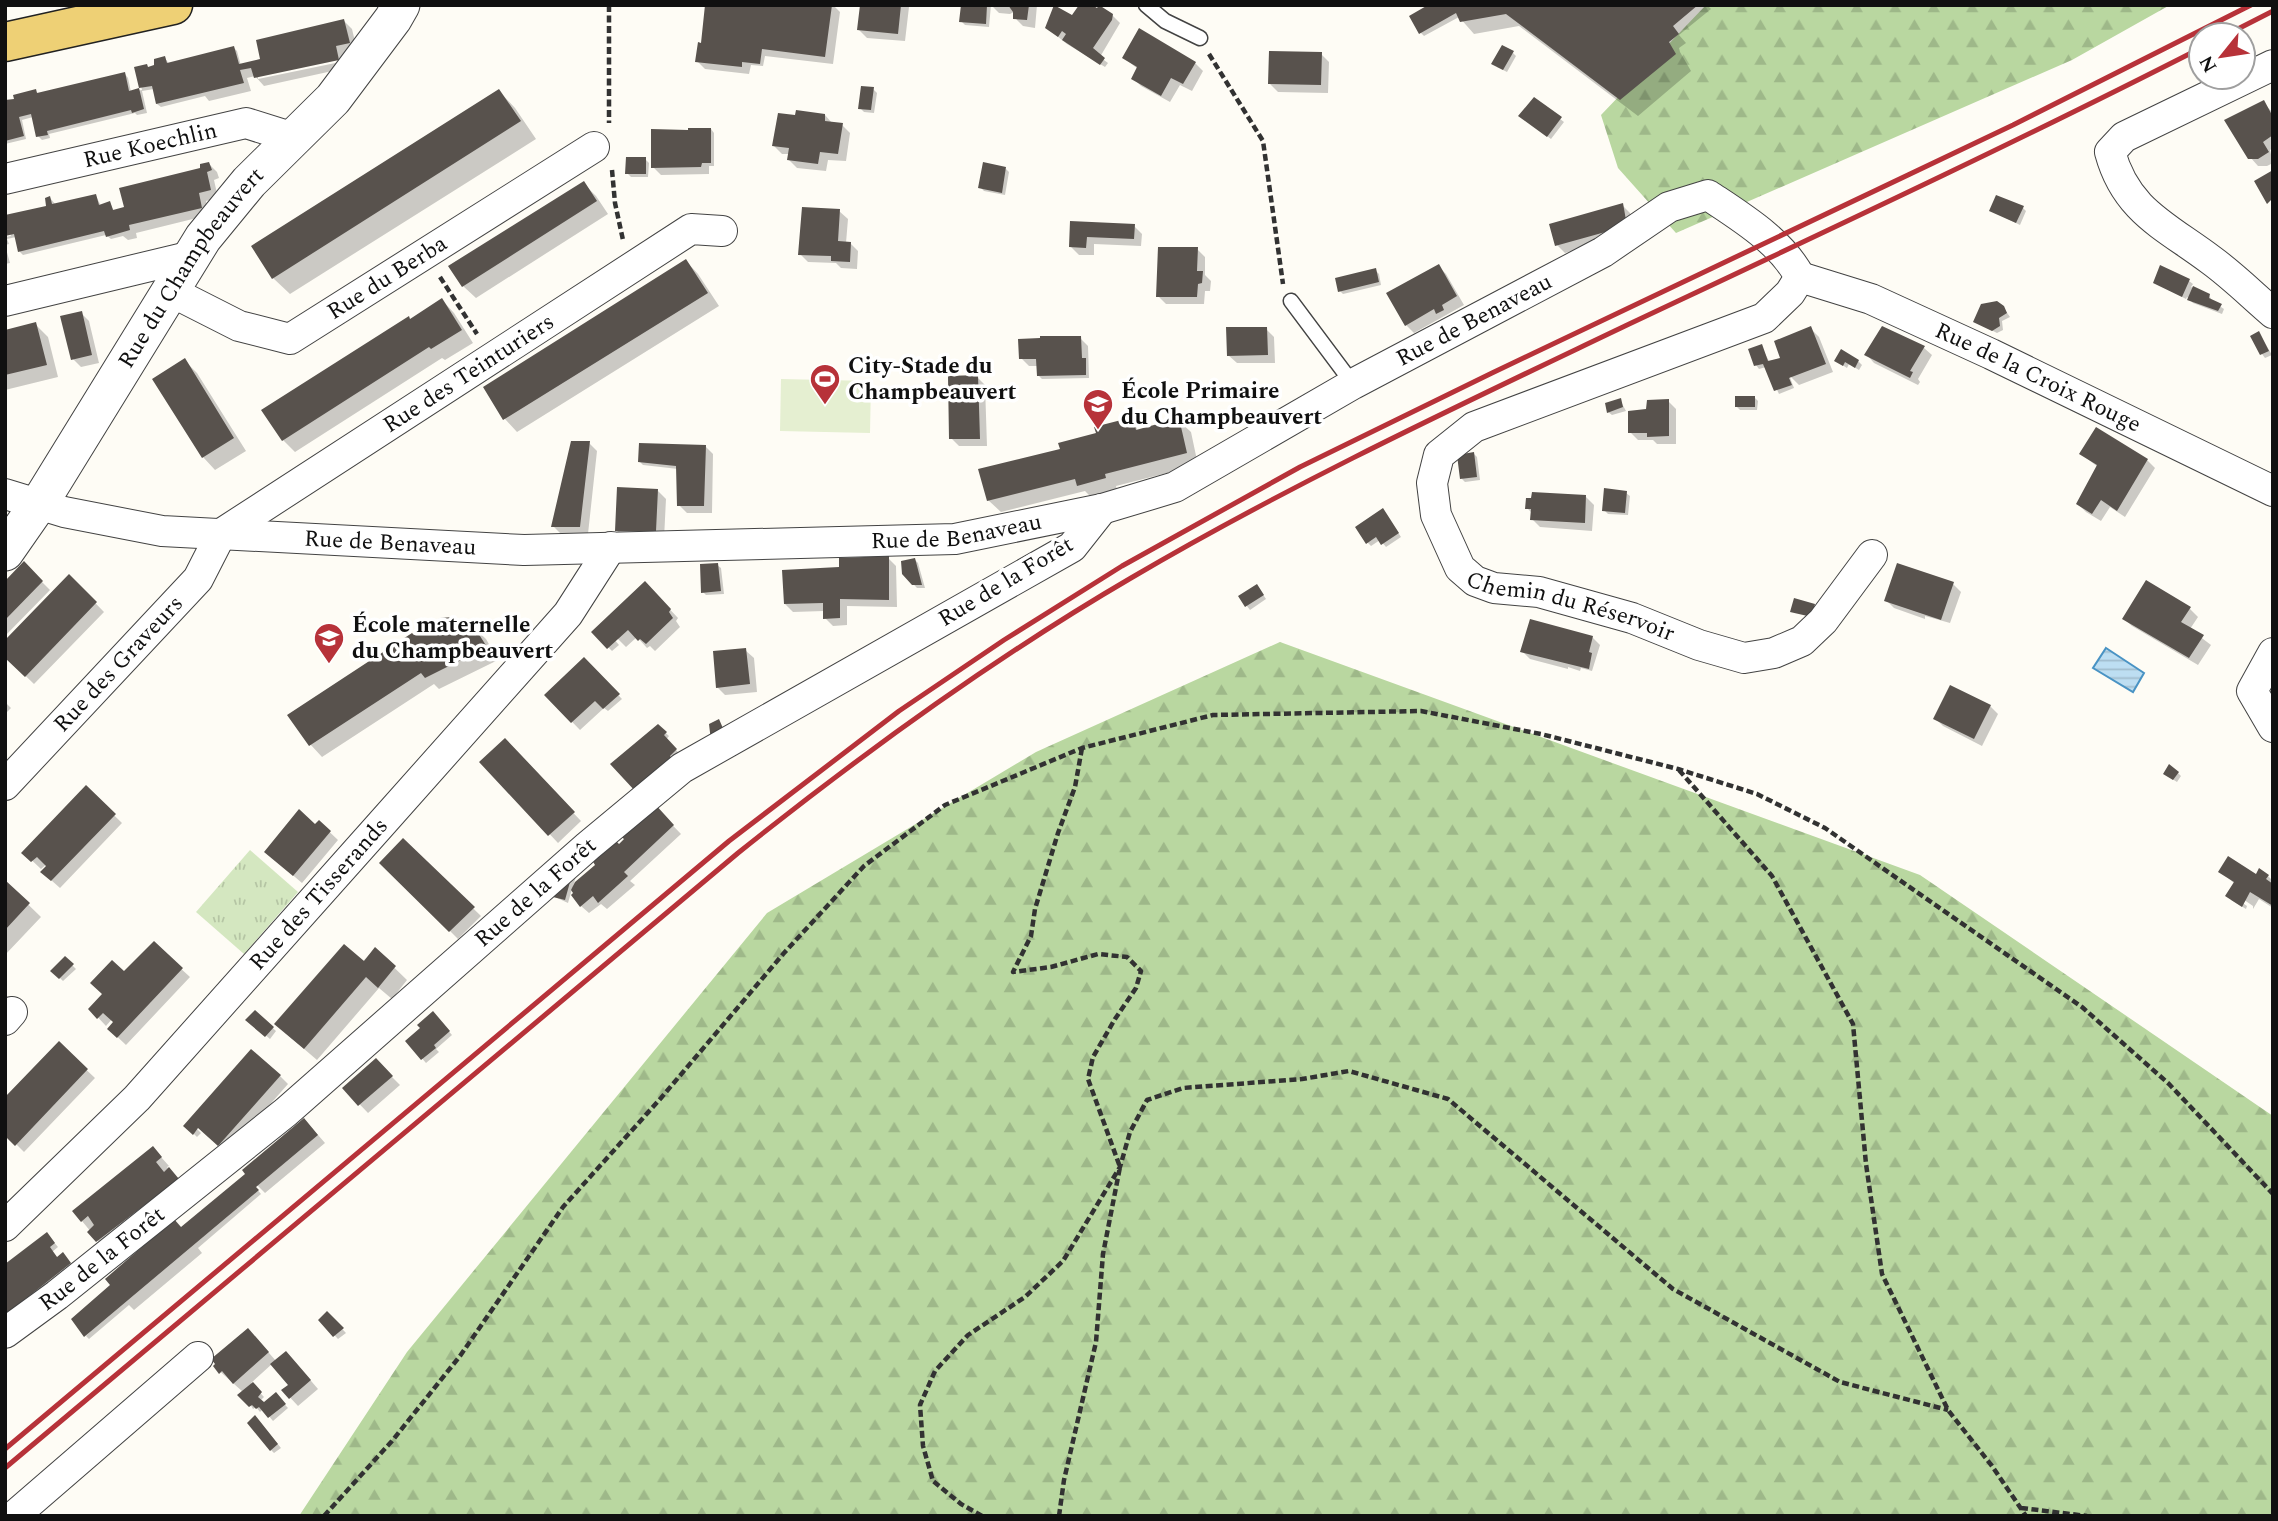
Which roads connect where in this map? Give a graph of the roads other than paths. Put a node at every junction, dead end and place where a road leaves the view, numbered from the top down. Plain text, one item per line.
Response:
1 (173, 5) edge
2 (401, 5) edge
3 (1146, 5) edge
4 (1200, 38) road end
5 (5, 42) edge
6 (2273, 65) edge
7 (294, 138) junction
8 (603, 155) road end
9 (5, 179) edge
10 (722, 231) dead end
11 (192, 256) junction
12 (1800, 277) junction
13 (170, 291) junction
14 (5, 301) edge
15 (1291, 301) road end
16 (2273, 313) edge
17 (1353, 384) junction
18 (2273, 491) edge
19 (22, 499) edge
20 (1102, 509) junction
21 (221, 534) junction
22 (611, 547) junction
23 (5, 552) edge
24 (1872, 555) dead end
25 (2273, 653) edge
26 (2273, 726) edge
27 (5, 785) edge
28 (5, 1226) edge
29 (5, 1333) edge
30 (198, 1357) dead end
31 (14, 1516) edge

1 - 5 main road
2 - 7 street, Rue du Champbeauvert
3 - 4 lane
6 - 16 street
7 - 9 street, Rue Koechlin
7 - 11 street, Rue du Champbeauvert
8 - 13 street, Rue du Berba
10 - 21 street, Rue des Teinturiers
11 - 13 street, Rue du Champbeauvert
11 - 14 street
12 - 17 street, Rue de Benaveau
12 - 18 street, Rue de la Croix Rouge
12 - 24 street, Chemin du Réservoir
13 - 19 street, Rue du Champbeauvert
15 - 17 lane
17 - 20 street, Rue de Benaveau
19 - 21 street, Rue de Benaveau
19 - 23 street, Rue du Champbeauvert
20 - 22 street, Rue de Benaveau
20 - 29 street, Rue de la Forêt
21 - 22 street, Rue de Benaveau
21 - 27 street, Rue des Graveurs
22 - 28 street, Rue des Tisserands
25 - 26 street
30 - 31 street

